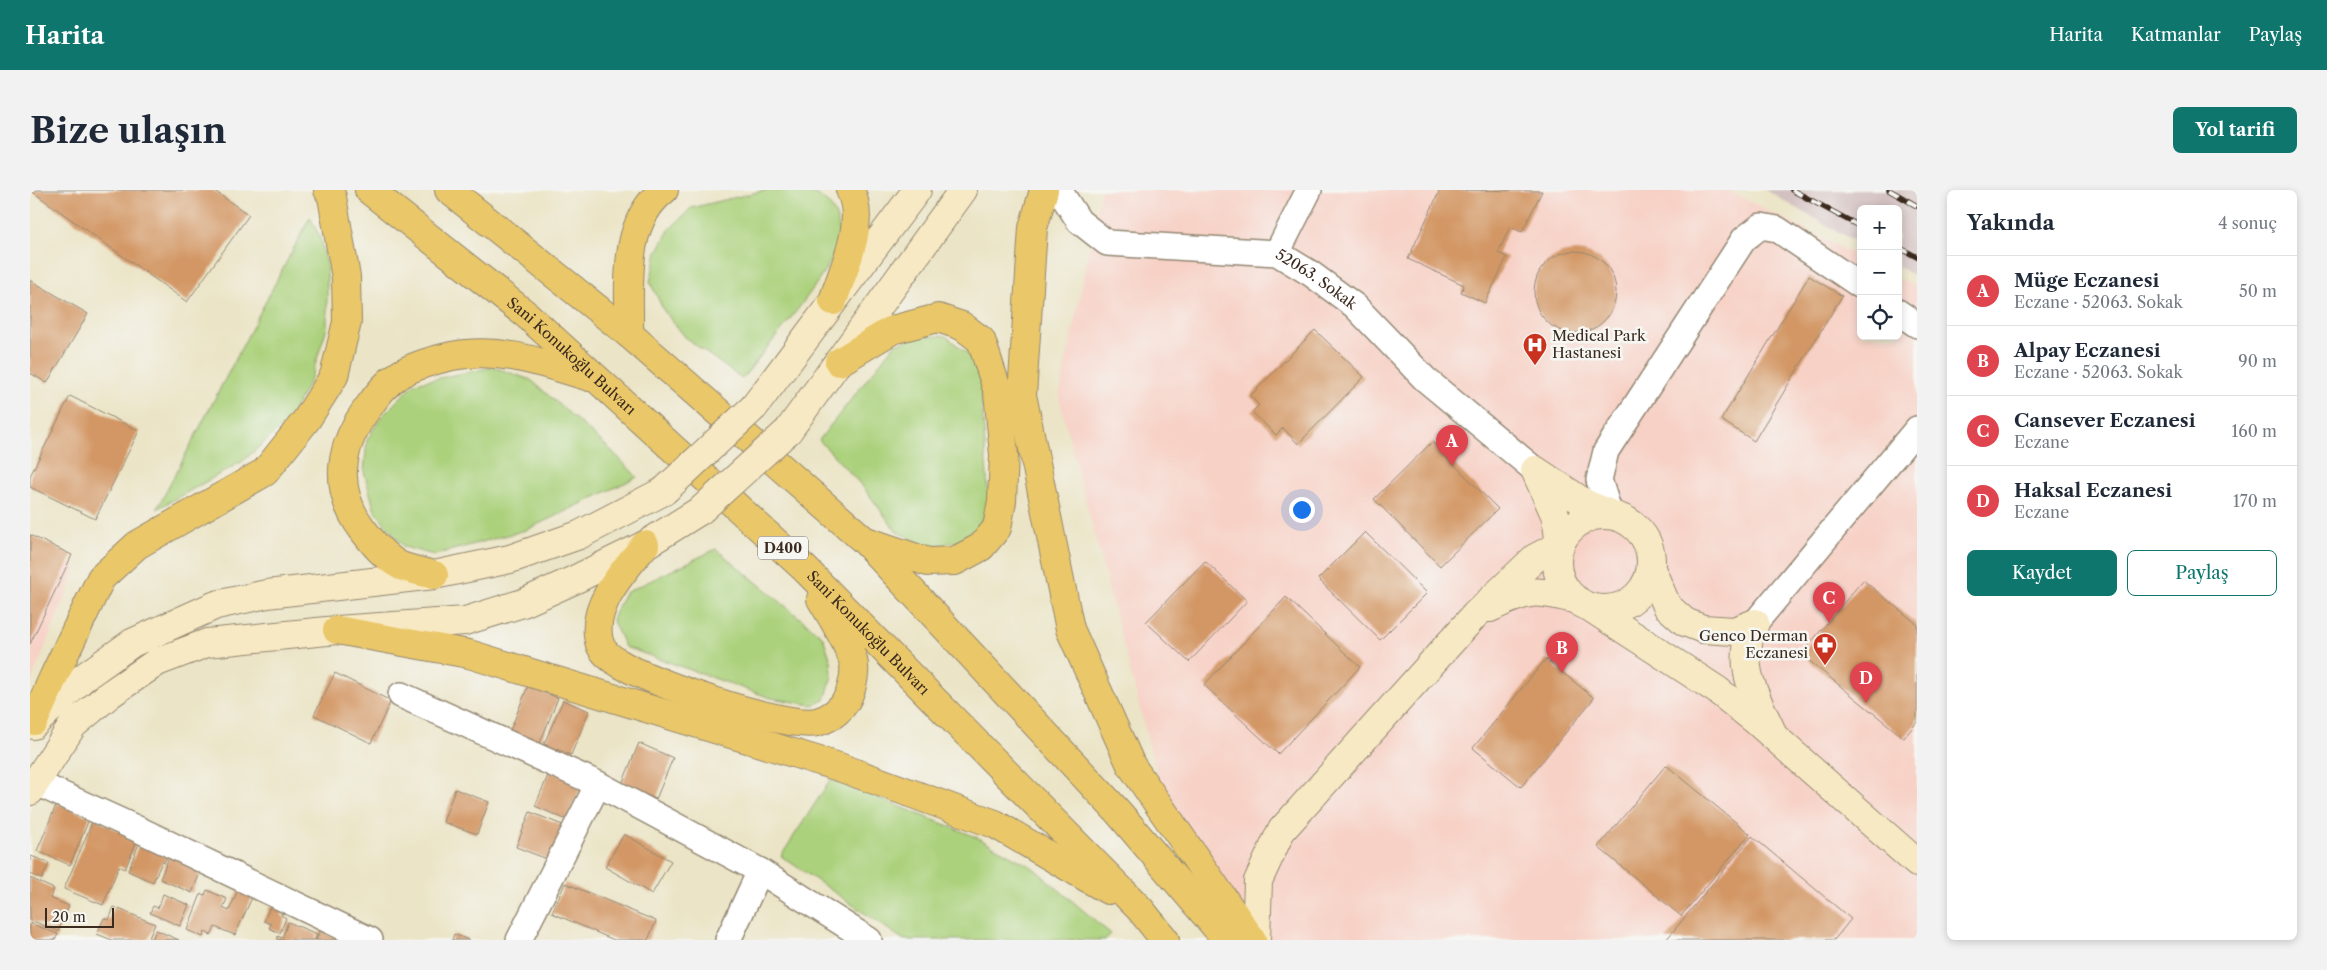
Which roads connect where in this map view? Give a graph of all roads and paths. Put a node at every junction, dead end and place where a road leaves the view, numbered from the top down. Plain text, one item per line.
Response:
1 (328, 190) edge
2 (369, 190) edge
3 (448, 190) edge
4 (664, 190) edge
5 (850, 190) edge
6 (917, 190) edge
7 (963, 190) edge
8 (1044, 190) edge
9 (1059, 190) edge
10 (1309, 190) edge
11 (1277, 253) junction
12 (1857, 283) edge
13 (833, 301) junction
14 (1902, 315) edge
15 (1917, 325) edge
16 (629, 334) junction
17 (839, 362) junction
18 (597, 379) junction
19 (1917, 429) edge
20 (1534, 470) junction
21 (1610, 514) junction
22 (865, 541) junction
23 (1560, 544) junction
24 (645, 545) junction
25 (805, 569) junction
26 (1652, 571) junction
27 (434, 575) junction
28 (1584, 604) junction
29 (1475, 615) junction
30 (1755, 624) junction
31 (337, 630) junction
32 (401, 695) dead end
33 (32, 726) edge
34 (1774, 737) junction
35 (32, 784) edge
36 (598, 784) junction
37 (1917, 863) edge
38 (760, 871) junction
39 (1140, 909) junction
40 (370, 940) edge
41 (519, 940) edge
42 (728, 940) edge
43 (869, 940) edge
44 (1165, 940) edge
45 (1227, 940) edge
46 (1252, 940) edge
47 (1256, 940) edge

1 - 33 highway
2 - 18 highway, Sani Konukoğlu Bulvarı / D400
3 - 16 highway
4 - 16 highway
5 - 13 highway
6 - 13 main road
7 - 17 main road
8 - 46 highway
9 - 11 street, 52063. Sokak
10 - 11 street
11 - 20 street, 52063. Sokak
12 - 21 street
13 - 27 main road, bridge
14 - 15 street
16 - 22 highway
17 - 22 highway
17 - 24 main road, bridge
18 - 25 highway, Sani Konukoğlu Bulvarı / D400
18 - 27 highway
19 - 30 street
20 - 21 main road
20 - 23 main road
21 - 23 main road
21 - 26 main road
22 - 45 highway
23 - 28 main road
23 - 29 main road
24 - 25 highway
24 - 31 main road
25 - 39 highway, Sani Konukoğlu Bulvarı / D400
26 - 28 main road
26 - 30 main road
27 - 33 main road
28 - 29 main road
28 - 34 main road
29 - 47 main road
30 - 34 main road
31 - 35 main road
31 - 39 highway
32 - 36 street
34 - 37 main road
35 - 40 street
36 - 38 street
36 - 41 street
38 - 42 street
38 - 43 street
39 - 44 highway, Sani Konukoğlu Bulvarı / D400

